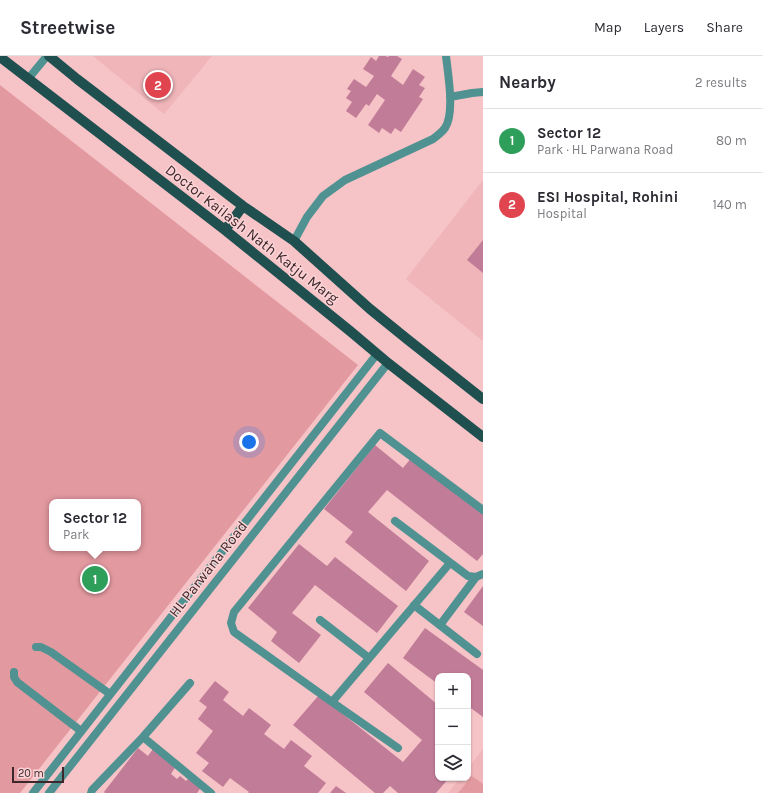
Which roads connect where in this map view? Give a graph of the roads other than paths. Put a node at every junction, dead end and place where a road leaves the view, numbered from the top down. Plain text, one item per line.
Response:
1 (48, 56) edge
2 (446, 56) edge
3 (0, 57) edge
4 (28, 79) junction
5 (483, 92) edge
6 (450, 97) junction
7 (243, 206) junction
8 (225, 230) junction
9 (294, 241) junction
10 (377, 354) junction
11 (388, 363) junction
12 (483, 399) edge
13 (483, 437) edge
14 (483, 510) edge
15 (395, 521) dead end
16 (450, 563) junction
17 (480, 576) edge
18 (414, 605) junction
19 (320, 620) dead end
20 (440, 625) junction
21 (36, 648) dead end
22 (477, 654) dead end
23 (369, 658) junction
24 (14, 672) dead end
25 (190, 683) dead end
26 (110, 694) junction
27 (332, 702) junction
28 (81, 731) junction
29 (143, 737) junction
30 (398, 748) dead end
31 (33, 793) edge
32 (49, 793) edge
33 (91, 793) edge
34 (211, 793) edge

1 - 4 street
1 - 7 main road, Doctor Kailash Nath Katju Marg
2 - 6 street
3 - 4 main road, Doctor Kailash Nath Katju Marg
4 - 8 main road, Doctor Kailash Nath Katju Marg
5 - 6 street
6 - 9 street
7 - 8 main road
7 - 9 main road, Doctor Kailash Nath Katju Marg
8 - 10 main road, Doctor Kailash Nath Katju Marg
9 - 12 main road, Doctor Kailash Nath Katju Marg
10 - 11 main road, Doctor Kailash Nath Katju Marg
10 - 26 street
11 - 13 main road, Doctor Kailash Nath Katju Marg
11 - 32 street, HL Parwana Road
14 - 27 street
15 - 16 street
16 - 17 street
16 - 18 street
17 - 20 street
18 - 20 street
18 - 23 street
19 - 23 street
20 - 22 street
21 - 26 street
23 - 27 street
24 - 28 street
25 - 29 street
26 - 28 street
27 - 30 street
28 - 31 street
29 - 33 street
29 - 34 street

